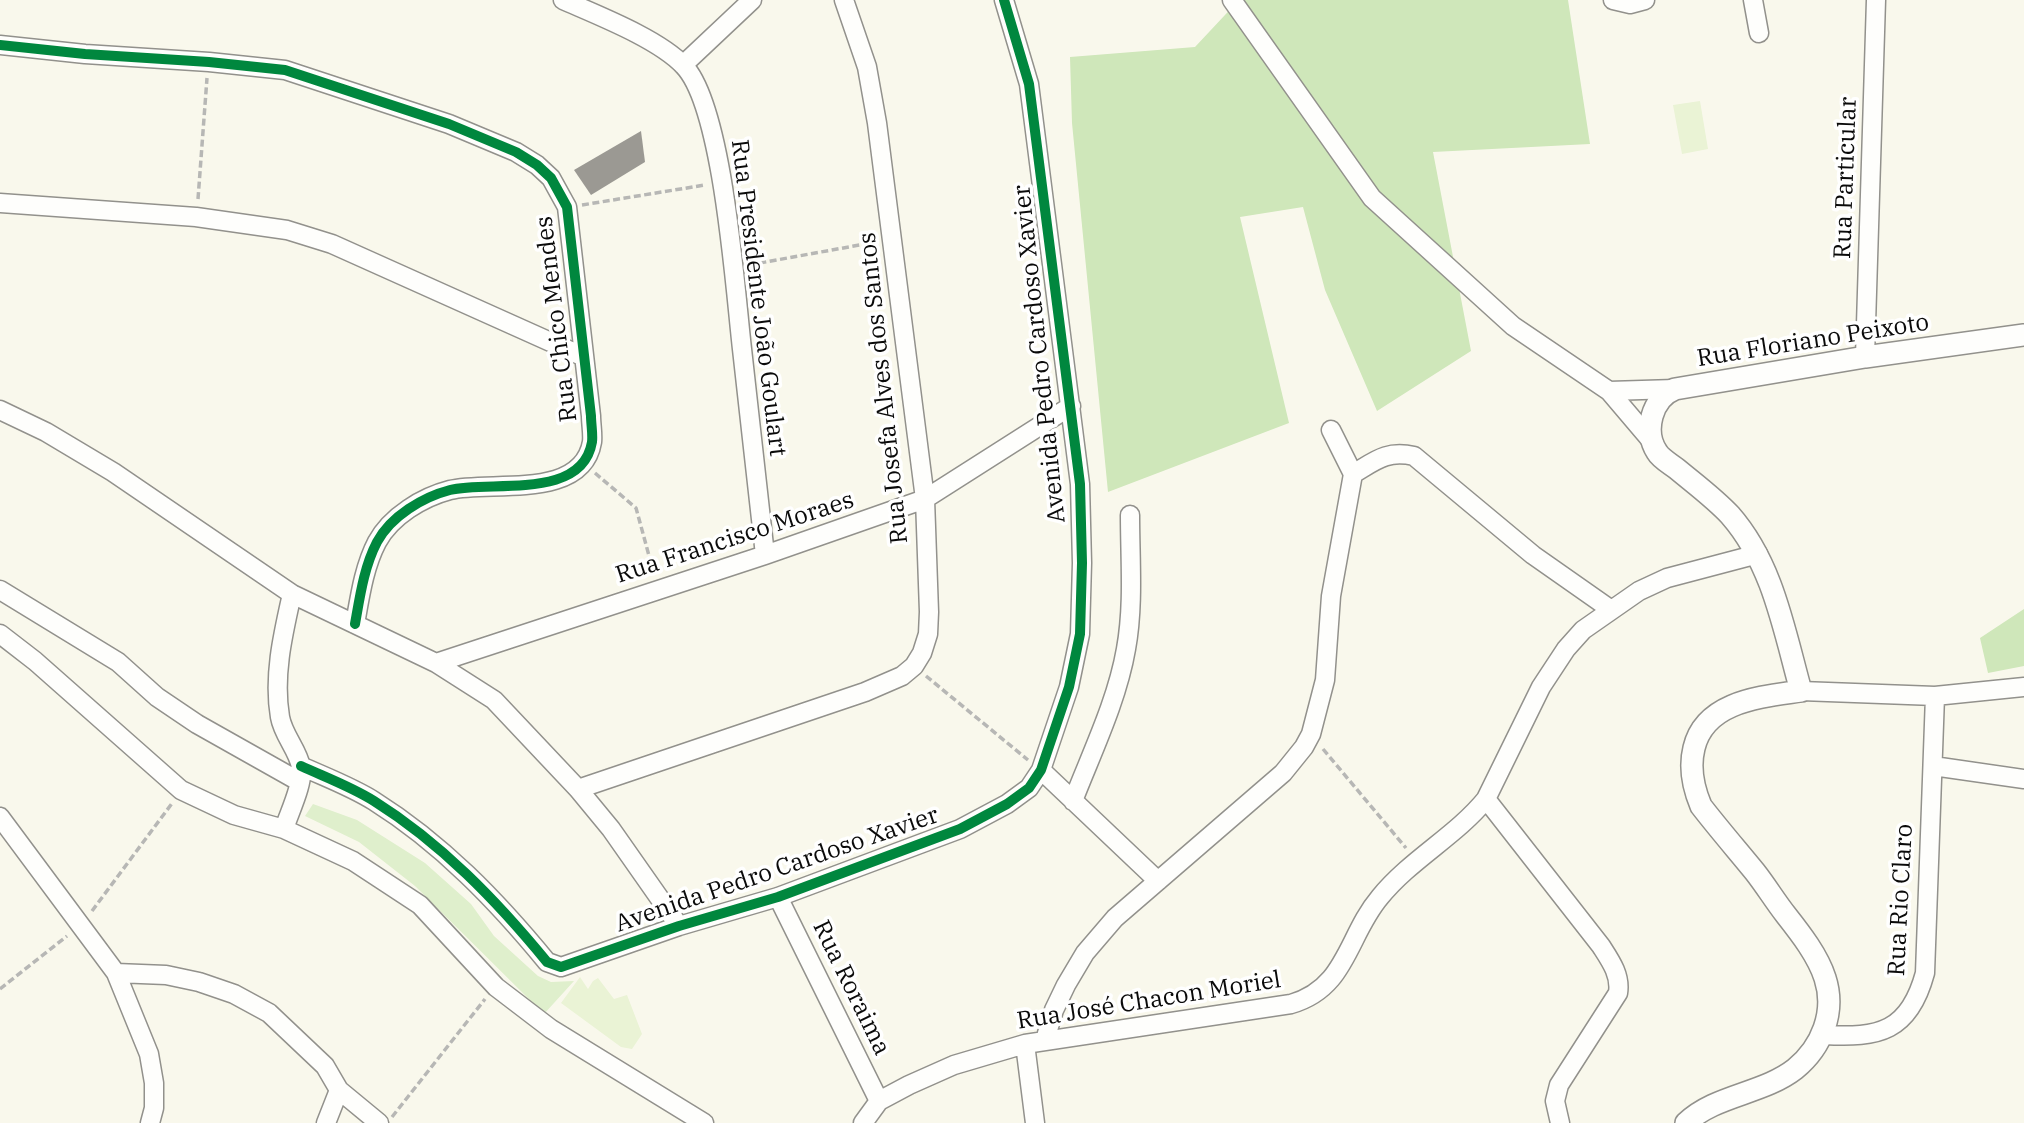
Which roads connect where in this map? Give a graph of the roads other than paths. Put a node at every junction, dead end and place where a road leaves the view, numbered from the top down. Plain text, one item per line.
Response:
1 (563, 0) edge
2 (752, 0) edge
3 (844, 0) edge
4 (1004, 0) edge
5 (1231, 0) edge
6 (1613, 0) edge
7 (1645, 0) edge
8 (1753, 0) edge
9 (1876, 0) edge
10 (1759, 33) dead end
11 (0, 46) edge
12 (683, 65) junction
13 (0, 203) edge
14 (2024, 335) edge
15 (584, 357) junction
16 (1865, 357) junction
17 (1675, 389) junction
18 (1609, 391) junction
19 (1071, 406) junction
20 (0, 410) edge
21 (1331, 430) dead end
22 (1654, 444) junction
23 (1353, 474) junction
24 (925, 499) junction
25 (1130, 515) dead end
26 (1758, 554) junction
27 (765, 555) junction
28 (0, 590) edge
29 (292, 594) junction
30 (1610, 609) junction
31 (355, 624) junction
32 (0, 634) edge
33 (436, 663) junction
34 (2024, 687) edge
35 (1801, 691) junction
36 (1935, 696) junction
37 (1933, 766) junction
38 (1041, 770) junction
39 (301, 774) junction
40 (2024, 779) edge
41 (578, 789) junction
42 (1486, 799) junction
43 (1073, 801) junction
44 (0, 817) edge
45 (284, 829) junction
46 (1158, 880) junction
47 (778, 897) junction
48 (680, 926) junction
49 (116, 973) junction
50 (1824, 1035) junction
51 (1045, 1040) junction
52 (1025, 1044) junction
53 (339, 1090) junction
54 (879, 1101) junction
55 (150, 1123) edge
56 (326, 1123) edge
57 (379, 1123) edge
58 (704, 1123) edge
59 (863, 1123) edge
60 (1035, 1123) edge
61 (1560, 1123) edge
62 (1686, 1123) edge

1 - 12 street, Rua Presidente João Goulart
2 - 12 street
3 - 24 street, Rua Josefa Alves dos Santos
4 - 19 street, Avenida Pedro Cardoso Xavier
5 - 18 street
6 - 7 street
8 - 10 street
9 - 16 street, Rua Particular
11 - 15 street, Rua Chico Mendes
12 - 27 street, Rua Presidente João Goulart
13 - 15 street
14 - 16 street, Rua Floriano Peixoto
15 - 31 street, Rua Chico Mendes
16 - 17 street, Rua Floriano Peixoto
17 - 18 street
17 - 22 street, Rua Floriano Peixoto
18 - 22 street
19 - 24 street, Rua Francisco Moraes
19 - 38 street, Avenida Pedro Cardoso Xavier
20 - 29 street
21 - 23 street
22 - 26 street
23 - 30 street
23 - 46 street
24 - 27 street, Rua Francisco Moraes
24 - 41 street, Rua Josefa Alves dos Santos
25 - 43 street
26 - 30 street, Rua José Chacon Moriel
26 - 35 street
27 - 33 street, Rua Francisco Moraes
28 - 39 street
29 - 31 street
29 - 39 street
30 - 42 street, Rua José Chacon Moriel
31 - 33 street
32 - 45 street
33 - 41 street
34 - 36 street
35 - 36 street
35 - 50 street
36 - 37 street, Rua Rio Claro
37 - 40 street
37 - 50 street, Rua Rio Claro
38 - 43 street
38 - 47 street, Avenida Pedro Cardoso Xavier
39 - 45 street
39 - 48 street, Avenida Pedro Cardoso Xavier
41 - 48 street
42 - 51 street, Rua José Chacon Moriel
42 - 61 street
43 - 46 street
44 - 49 street
45 - 58 street
46 - 51 street
47 - 48 street, Avenida Pedro Cardoso Xavier
47 - 54 street, Rua Roraima
49 - 53 street
49 - 55 street
50 - 62 street
51 - 52 street, Rua José Chacon Moriel
52 - 54 street, Rua José Chacon Moriel
52 - 60 street
53 - 56 street
53 - 57 street
54 - 59 street, Rua José Chacon Moriel

